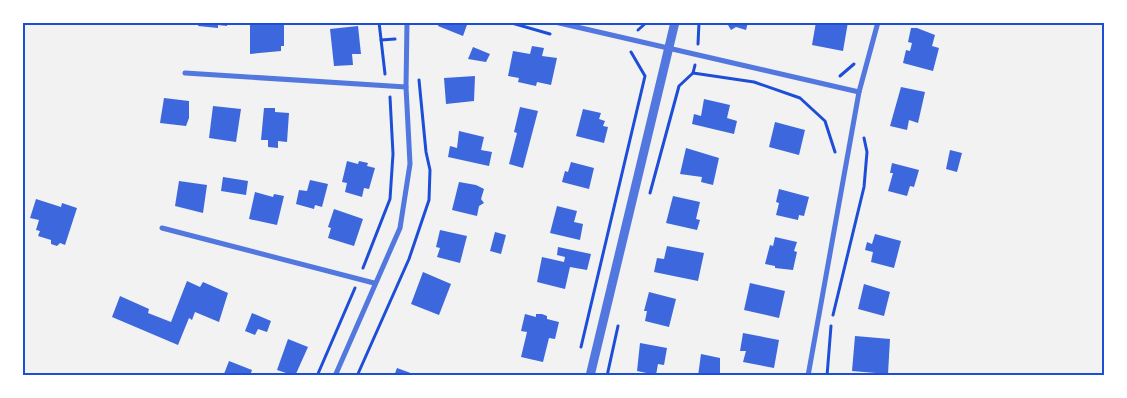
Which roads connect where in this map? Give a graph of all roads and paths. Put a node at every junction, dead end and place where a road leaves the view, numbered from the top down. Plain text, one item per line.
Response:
1 (379, 22) edge
2 (407, 22) edge
3 (555, 22) edge
4 (648, 22) edge
5 (675, 22) edge
6 (699, 22) edge
7 (878, 22) edge
8 (634, 41) junction
9 (699, 41) junction
10 (707, 43) dead end
11 (670, 49) junction
12 (696, 55) junction
13 (857, 61) dead end
14 (185, 73) dead end
15 (693, 73) junction
16 (837, 80) dead end
17 (389, 87) junction
18 (406, 88) junction
19 (859, 92) junction
20 (862, 133) dead end
21 (838, 160) dead end
22 (650, 194) dead end
23 (162, 228) dead end
24 (359, 279) junction
25 (374, 283) junction
26 (619, 320) dead end
27 (580, 350) dead end
28 (317, 376) edge
29 (335, 376) edge
30 (590, 376) edge
31 (607, 376) edge
32 (808, 376) edge
33 (827, 376) edge

1 - 17 path
2 - 18 street
3 - 8 street
4 - 8 path
5 - 11 street
6 - 9 path
7 - 19 street
8 - 11 street
8 - 27 path
9 - 10 path
9 - 12 path
11 - 12 street
11 - 30 street
12 - 15 path
12 - 19 street
13 - 16 path
14 - 17 street
15 - 21 path
15 - 22 path
17 - 18 street
17 - 24 path
18 - 25 street
19 - 32 street
20 - 33 path
23 - 24 street
24 - 25 street
24 - 28 path
25 - 29 street
26 - 31 path

